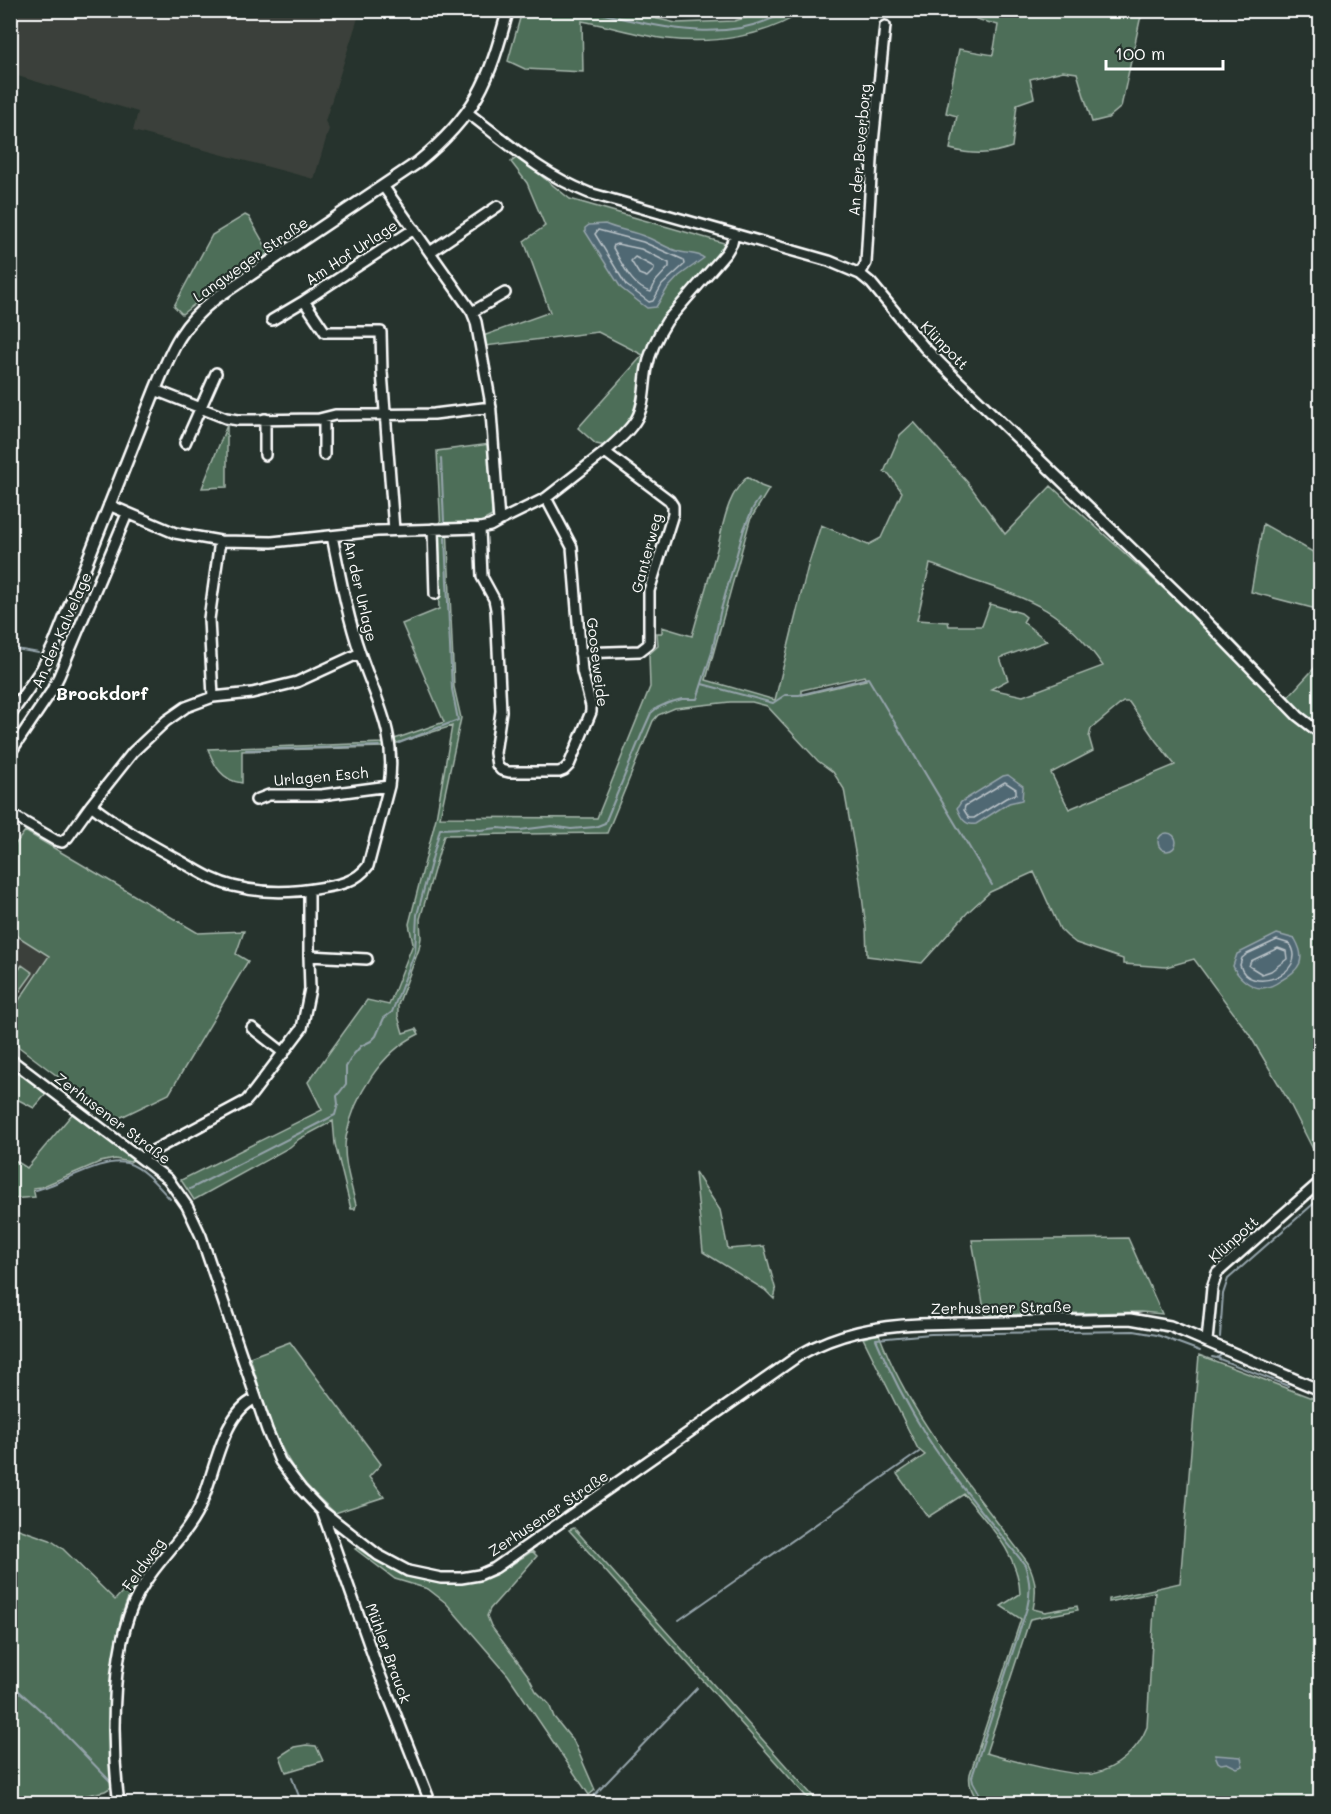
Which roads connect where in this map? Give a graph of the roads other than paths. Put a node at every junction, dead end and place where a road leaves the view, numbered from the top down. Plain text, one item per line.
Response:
1 (508, 10) edge
2 (885, 26) dead end
3 (468, 113) junction
4 (383, 186) junction
5 (498, 206) dead end
6 (414, 229) junction
7 (734, 234) junction
8 (430, 252) junction
9 (860, 274) junction
10 (505, 293) dead end
11 (304, 301) junction
12 (472, 312) junction
13 (272, 320) dead end
14 (216, 373) dead end
15 (155, 390) junction
16 (490, 407) junction
17 (200, 409) junction
18 (385, 415) junction
19 (324, 418) junction
20 (264, 419) junction
21 (185, 443) dead end
22 (605, 452) junction
23 (264, 455) dead end
24 (324, 455) dead end
25 (546, 498) junction
26 (109, 505) junction
27 (127, 514) junction
28 (499, 520) junction
29 (480, 528) junction
30 (433, 529) junction
31 (394, 530) junction
32 (332, 536) junction
33 (220, 542) junction
34 (435, 594) dead end
35 (360, 653) junction
36 (580, 653) junction
37 (213, 697) junction
38 (10, 715) edge
39 (1320, 733) edge
40 (390, 746) joint
41 (10, 753) edge
42 (389, 786) junction
43 (256, 800) dead end
44 (91, 805) junction
45 (10, 814) edge
46 (309, 890) junction
47 (309, 956) junction
48 (367, 959) dead end
49 (252, 1028) dead end
50 (284, 1053) junction
51 (10, 1059) edge
52 (142, 1159) junction
53 (1320, 1182) edge
54 (1207, 1341) junction
55 (1320, 1390) edge
56 (255, 1399) junction
57 (322, 1511) junction
58 (119, 1803) edge
59 (431, 1803) edge

1 - 3 street, Langweger Straße
2 - 9 street, An der Beverborg
3 - 4 street, Langweger Straße
3 - 7 street, Klünpott
4 - 6 street
4 - 15 street, Langweger Straße
5 - 8 street
6 - 8 street
6 - 11 street, Am Hof Urlage
7 - 9 street, Klünpott
7 - 22 street
8 - 12 street
9 - 39 street, Klünpott
10 - 12 street
11 - 13 street, Am Hof Urlage
11 - 18 street, Am Hof Urlage
12 - 16 street
14 - 17 street
15 - 17 street
15 - 26 street, Langweger Straße
16 - 18 street
16 - 28 street
17 - 20 street
17 - 21 street
18 - 19 street
18 - 31 street
19 - 20 street
19 - 24 street
20 - 23 street
22 - 25 street
22 - 36 street, Ganterweg
25 - 28 street
25 - 36 street, Gooseweide
26 - 27 street, An der Urlage
26 - 38 street, Langweger Straße
27 - 33 street, An der Urlage
27 - 41 street, An der Kalvelage
28 - 29 street
29 - 30 street, An der Urlage
29 - 36 street, Gooseweide
30 - 31 street, An der Urlage
30 - 34 street
31 - 32 street, An der Urlage
32 - 33 street, An der Urlage
32 - 35 street, An der Urlage
33 - 37 street
35 - 37 street, An der Urlage
35 - 40 street, An der Urlage
37 - 44 street, An der Urlage
40 - 42 street, Urlagen Esch
42 - 43 street, Urlagen Esch
42 - 46 street, Urlagen Esch
44 - 45 street, An der Urlage
44 - 46 street, Urlagen Esch
46 - 47 street
47 - 48 street
47 - 50 street
49 - 50 street
50 - 52 street
51 - 52 street, Zerhusener Straße
52 - 56 street, Zerhusener Straße
53 - 54 street, Klünpott
54 - 55 street, Zerhusener Straße
54 - 57 street, Zerhusener Straße
56 - 57 street, Zerhusener Straße
56 - 58 street, Feldweg
57 - 59 street, Mühler Brauck

